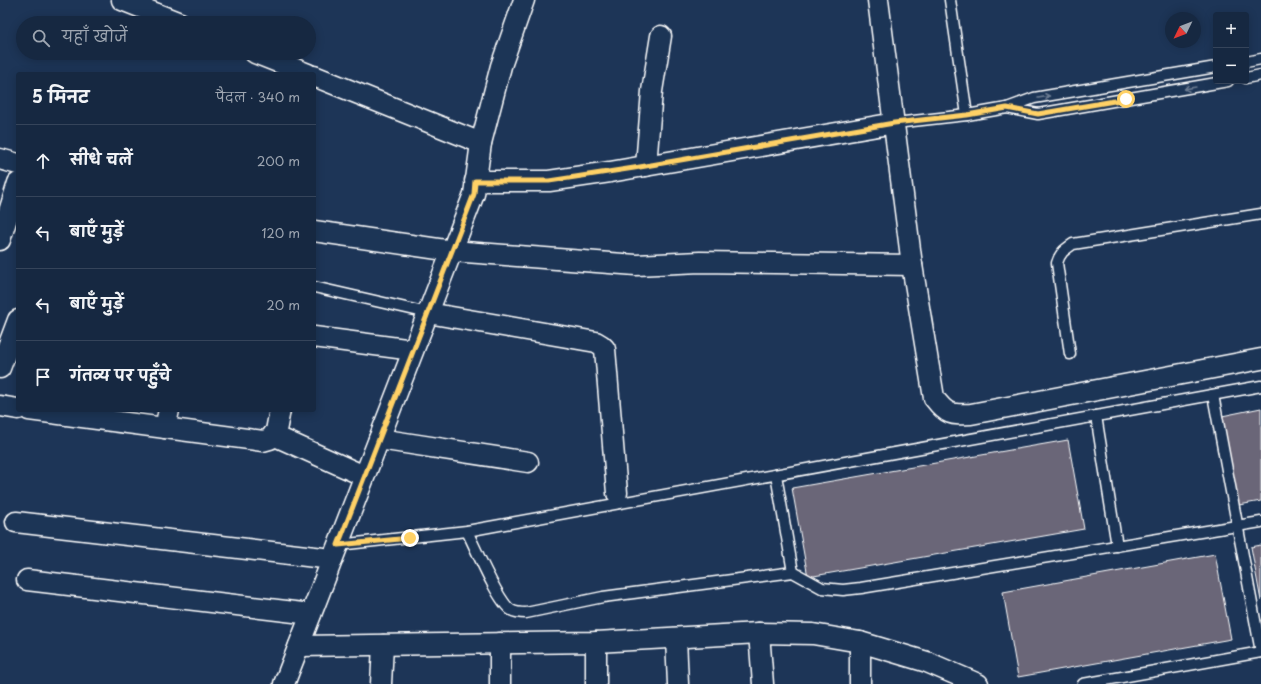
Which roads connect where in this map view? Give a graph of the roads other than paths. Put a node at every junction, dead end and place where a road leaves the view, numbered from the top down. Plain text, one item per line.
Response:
1 (122, 0) edge
2 (524, 0) edge
3 (878, 0) edge
4 (950, 0) edge
5 (162, 16) edge
6 (661, 36) dead end
7 (1261, 59) edge
8 (273, 60) edge
9 (1249, 61) edge
10 (1213, 68) edge
11 (303, 72) edge
12 (1261, 75) edge
13 (316, 77) edge
14 (1249, 77) edge
15 (1213, 84) edge
16 (1007, 108) junction
17 (967, 115) junction
18 (894, 123) junction
19 (481, 142) junction
20 (0, 159) edge
21 (16, 163) edge
22 (646, 166) junction
23 (475, 181) junction
24 (16, 189) edge
25 (1261, 214) edge
26 (316, 231) edge
27 (0, 240) edge
28 (452, 252) junction
29 (912, 266) junction
30 (316, 287) edge
31 (428, 313) junction
32 (16, 325) edge
33 (316, 337) edge
34 (413, 350) junction
35 (1070, 354) dead end
36 (1261, 359) edge
37 (0, 368) edge
38 (1261, 386) edge
39 (1213, 394) junction
40 (0, 406) edge
41 (16, 409) edge
42 (60, 412) edge
43 (280, 412) edge
44 (1096, 416) junction
45 (167, 419) edge
46 (273, 434) junction
47 (379, 439) junction
48 (528, 462) dead end
49 (776, 475) junction
50 (364, 476) junction
51 (618, 493) dead end
52 (16, 522) dead end
53 (1261, 522) edge
54 (1237, 526) junction
55 (467, 531) junction
56 (1116, 546) junction
57 (335, 552) junction
58 (793, 572) junction
59 (27, 580) dead end
60 (311, 614) junction
61 (759, 634) junction
62 (676, 638) junction
63 (596, 642) junction
64 (860, 642) junction
65 (500, 643) junction
66 (383, 645) junction
67 (299, 646) junction
68 (1261, 652) edge
69 (284, 684) edge
70 (381, 684) edge
71 (500, 684) edge
72 (596, 684) edge
73 (678, 684) edge
74 (763, 684) edge
75 (860, 684) edge
76 (978, 684) edge
77 (1083, 684) edge

1 - 5 street
2 - 19 street
3 - 18 street
4 - 17 lane
6 - 22 street
7 - 9 lane
8 - 11 street
16 -> 10 lane
12 - 14 lane
13 - 19 street
15 -> 16 lane
16 - 17 lane
17 - 18 lane
18 - 22 street
18 - 29 street
19 - 23 street
20 - 21 street
22 - 23 street
23 - 28 street
24 - 27 street
25 - 35 lane
26 - 28 street
28 - 29 street
28 - 31 street
29 - 36 street
30 - 31 lane
31 - 34 street
31 - 51 street
32 - 37 street
33 - 34 street
34 - 47 street
38 - 39 lane
39 - 44 lane
39 - 54 lane
40 - 41 street
42 - 45 street
43 - 46 street
44 - 49 lane
44 - 56 lane
45 - 46 street
46 - 50 street
47 - 48 street
47 - 50 street
49 - 55 lane
49 - 58 lane
50 - 57 street
52 - 57 street
53 - 54 lane
54 - 56 lane
54 - 68 lane
55 - 57 lane
55 - 58 lane
56 - 58 lane
57 - 60 street
59 - 60 street
60 - 67 street
61 - 62 street
61 - 64 street
61 - 74 street
62 - 63 street
62 - 73 street
63 - 65 street
63 - 72 street
64 - 75 street
64 - 76 street
65 - 66 street
65 - 71 street
66 - 67 street
66 - 70 street
67 - 69 street
68 - 77 lane

